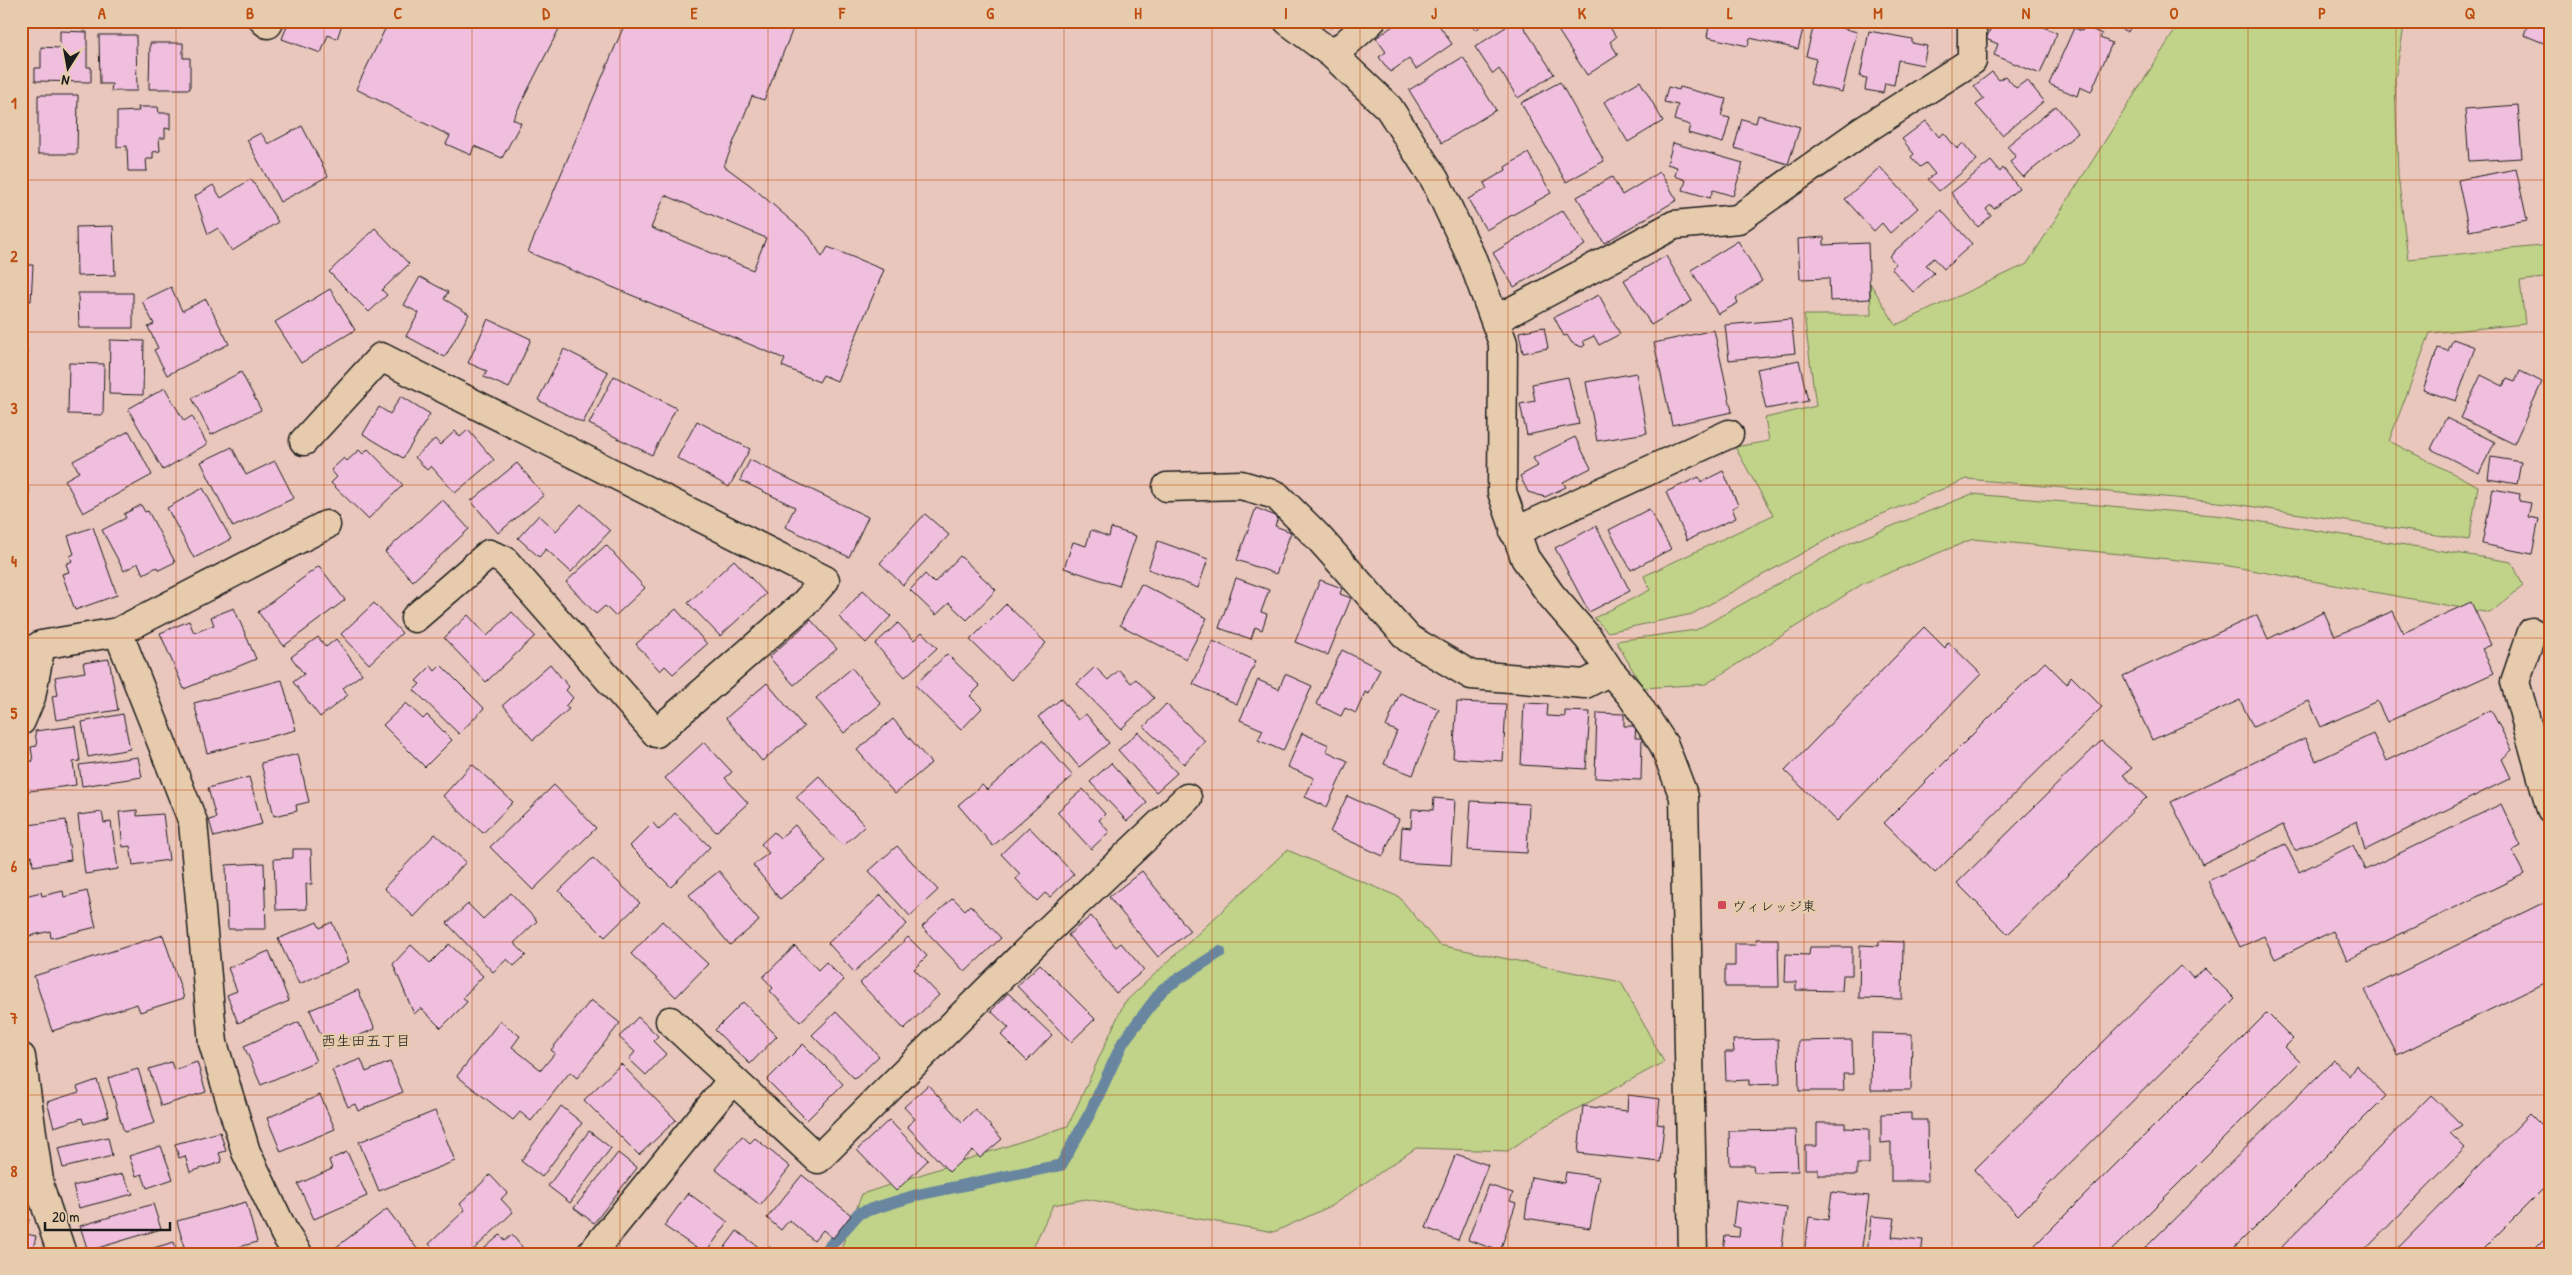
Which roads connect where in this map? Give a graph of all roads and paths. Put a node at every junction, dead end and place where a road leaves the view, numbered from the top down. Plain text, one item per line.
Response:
1 (264, 21) edge
2 (269, 21) edge
3 (1288, 21) edge
4 (1371, 21) edge
5 (1972, 21) edge
6 (1333, 55) junction
7 (1495, 320) junction
8 (1729, 434) dead end
9 (304, 441) dead end
10 (1167, 487) dead end
11 (326, 525) dead end
12 (1514, 532) junction
13 (415, 618) dead end
14 (118, 632) junction
15 (2532, 632) dead end
16 (31, 652) edge
17 (1610, 671) junction
18 (21, 721) edge
19 (1187, 798) dead end
20 (2551, 809) edge
21 (670, 1021) dead end
22 (21, 1057) edge
23 (732, 1080) junction
24 (62, 1254) edge
25 (298, 1254) edge
26 (591, 1254) edge
27 (1693, 1254) edge

1 - 2 street
3 - 6 street
4 - 6 street
5 - 7 street
6 - 7 street
7 - 12 street
8 - 12 street
9 - 13 street
10 - 17 street
11 - 14 street
12 - 17 street
14 - 16 street
14 - 25 street
15 - 20 street
16 - 18 street
17 - 27 street
19 - 23 street
21 - 23 street
22 - 24 street
23 - 26 street

